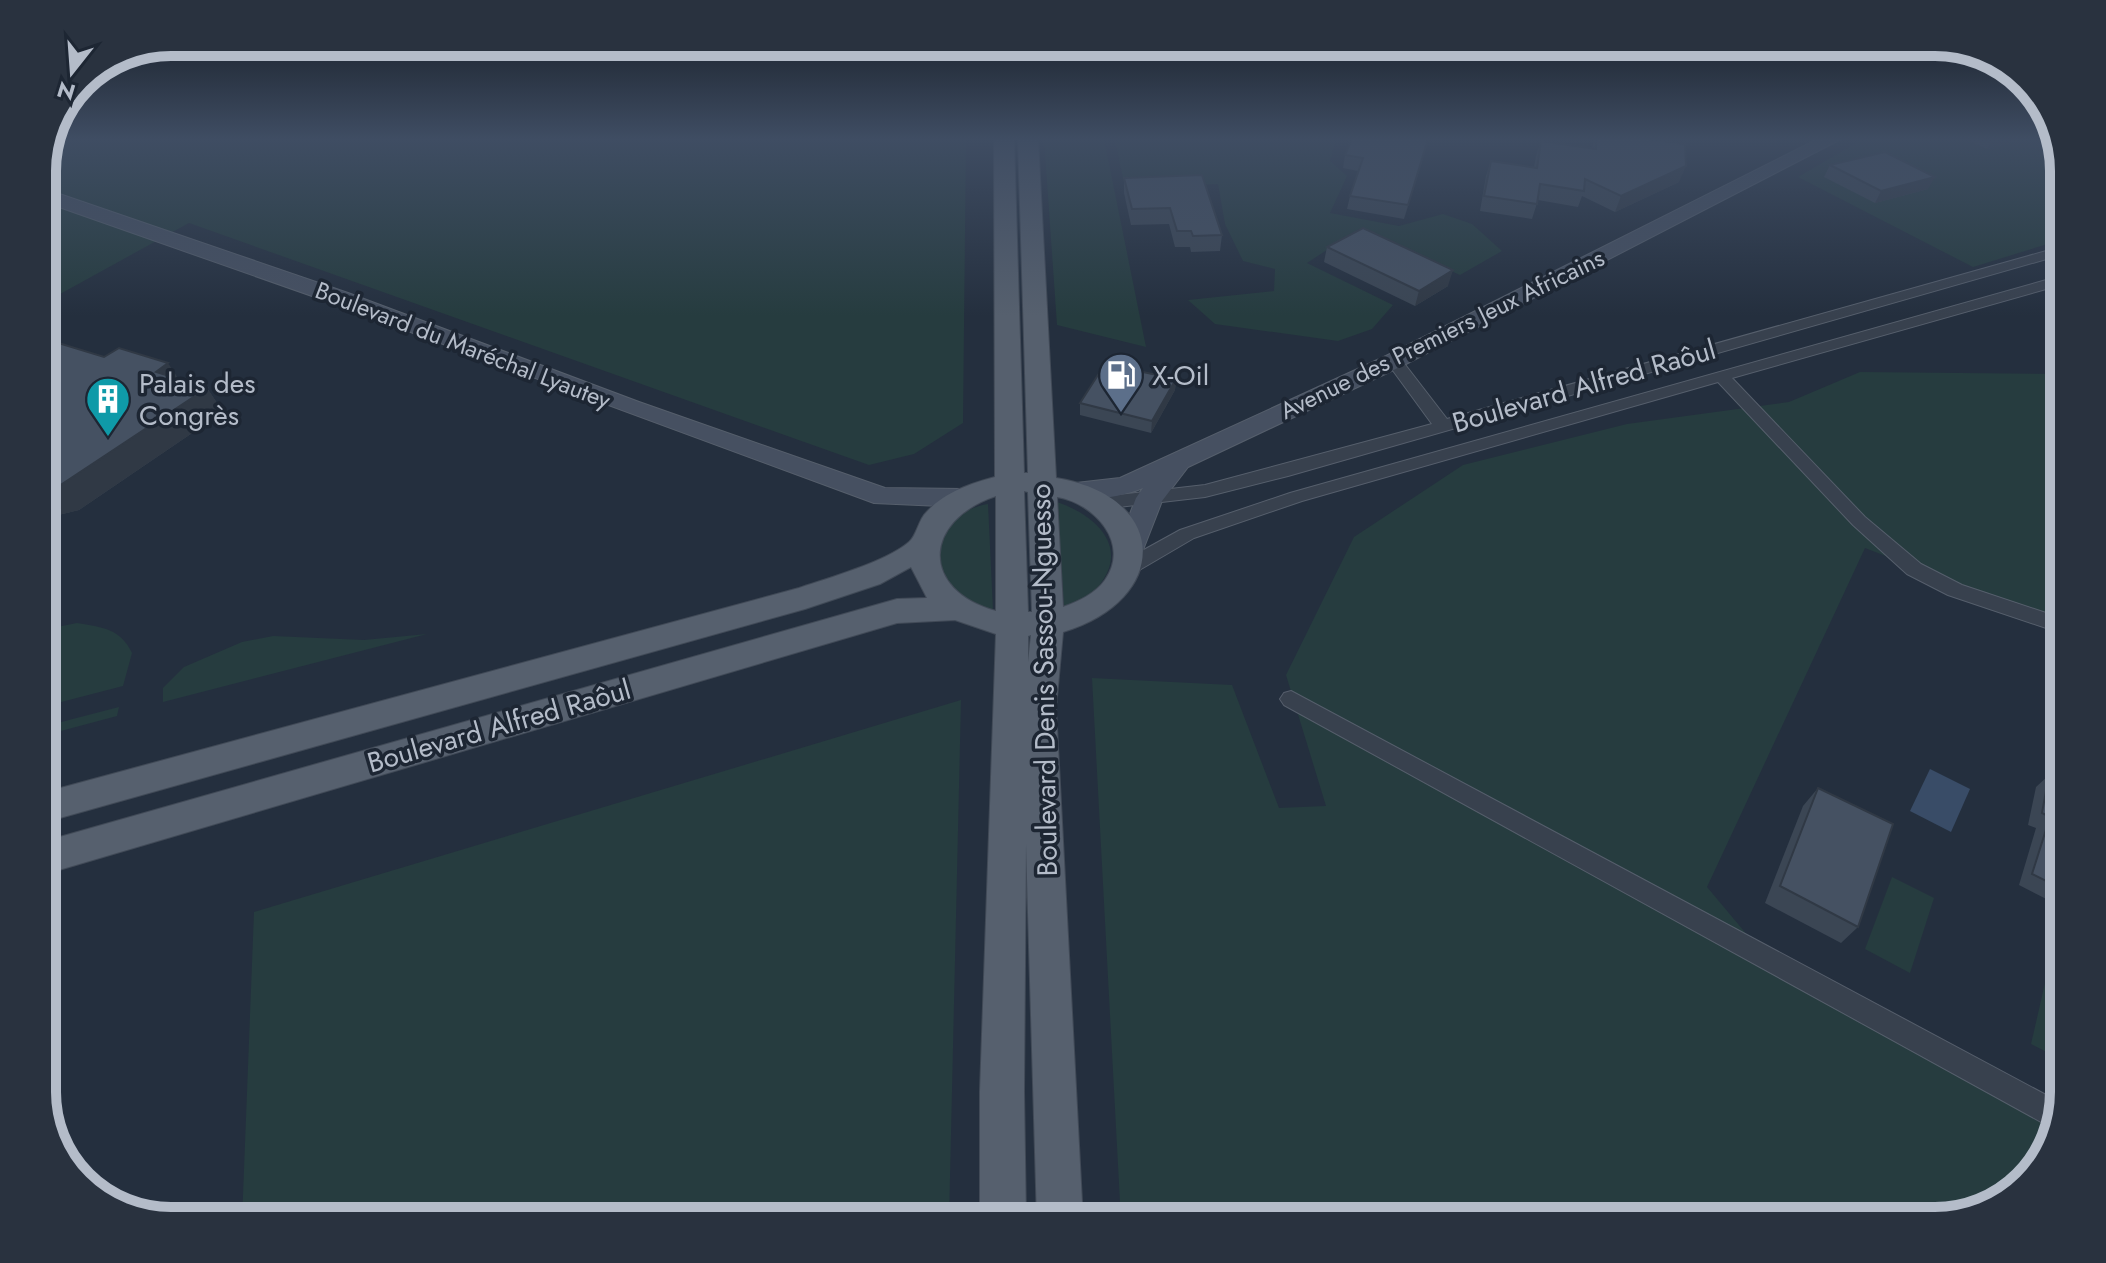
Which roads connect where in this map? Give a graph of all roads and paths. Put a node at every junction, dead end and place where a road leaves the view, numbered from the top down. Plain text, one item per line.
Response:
1 (1008, 198) edge
2 (1027, 198) edge
3 (1716, 198) edge
4 (56, 199) edge
5 (2050, 254) edge
6 (2050, 283) edge
7 (1394, 361) junction
8 (1723, 378) junction
9 (1443, 426) junction
10 (1180, 461) junction
11 (1025, 483) junction
12 (1088, 496) junction
13 (883, 497) junction
14 (963, 498) junction
15 (1149, 498) junction
16 (927, 539) junction
17 (1130, 557) junction
18 (958, 608) junction
19 (2050, 622) edge
20 (1048, 624) junction
21 (1012, 625) junction
22 (1291, 699) dead end
23 (56, 804) edge
24 (56, 855) edge
25 (2048, 1111) edge
26 (1003, 1207) edge
27 (1059, 1207) edge

1 - 11 main road, Boulevard Denis Sassou-Nguesso
2 - 11 main road, Boulevard Denis Sassou-Nguesso
3 - 7 street, Avenue des Premiers Jeux Africains
4 - 13 street, Boulevard du Maréchal Lyautey
5 - 9 street, Boulevard Alfred Raôul
6 - 8 street, Boulevard Alfred Raôul
7 - 9 street
7 - 10 street, Avenue des Premiers Jeux Africains
8 - 17 street, Boulevard Alfred Raôul
8 - 19 street
9 - 15 street, Boulevard Alfred Raôul
10 - 12 street, Avenue des Premiers Jeux Africains
10 - 15 street, Avenue des Premiers Jeux Africains
11 - 12 main road
11 - 14 main road
11 - 20 main road, Boulevard Denis Sassou-Nguesso
11 - 21 main road, Boulevard Denis Sassou-Nguesso
12 - 15 street, Boulevard Alfred Raôul
12 - 17 main road
13 - 14 street, Boulevard du Maréchal Lyautey
13 - 16 street, Boulevard du Maréchal Lyautey
14 - 16 main road, Boulevard Alfred Raôul
15 - 17 street, Avenue des Premiers Jeux Africains
16 - 18 main road
16 - 23 main road, Boulevard Alfred Raôul
17 - 20 main road
18 - 21 main road
18 - 24 main road, Boulevard Alfred Raôul
20 - 21 main road
20 - 27 main road, Boulevard Denis Sassou-Nguesso
21 - 26 main road, Boulevard Denis Sassou-Nguesso
22 - 25 street

